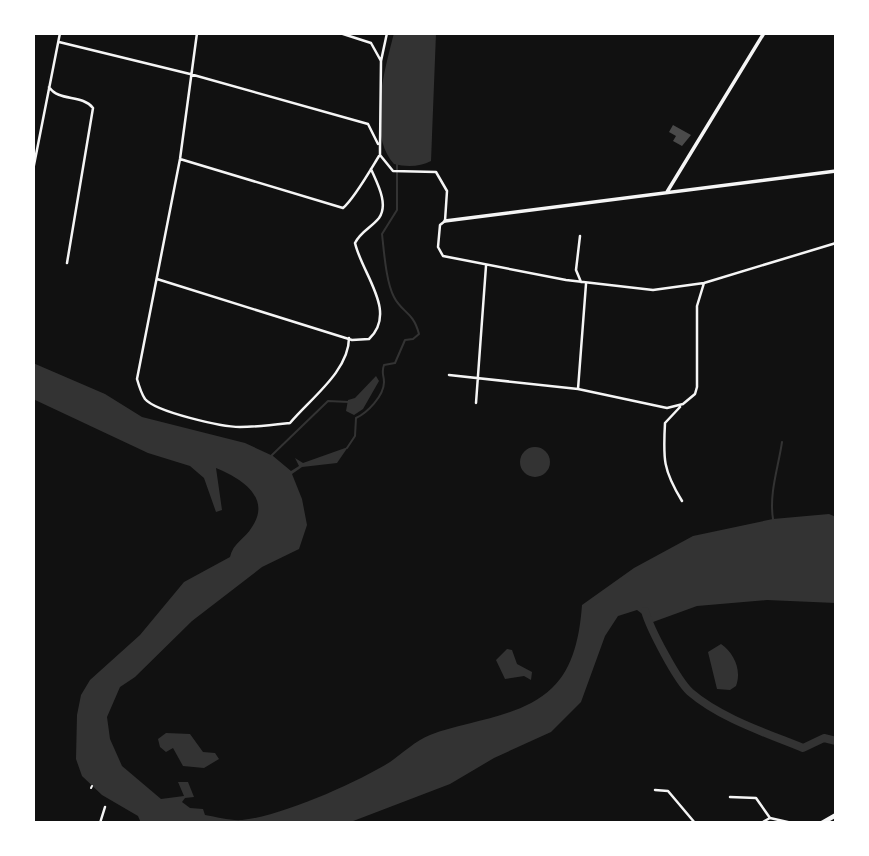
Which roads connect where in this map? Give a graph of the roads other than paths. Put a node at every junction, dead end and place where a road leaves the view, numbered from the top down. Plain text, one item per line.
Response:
1 (60, 33) edge
2 (197, 33) edge
3 (340, 33) edge
4 (387, 33) edge
5 (764, 33) edge
6 (59, 42) junction
7 (381, 61) junction
8 (190, 74) junction
9 (49, 87) junction
10 (380, 147) junction
11 (380, 155) junction
12 (180, 159) junction
13 (371, 169) junction
14 (33, 170) edge
15 (836, 171) edge
16 (667, 192) junction
17 (445, 221) junction
18 (580, 236) dead end
19 (836, 243) edge
20 (67, 263) dead end
21 (486, 265) junction
22 (156, 279) junction
23 (584, 282) junction
24 (704, 283) junction
25 (349, 338) junction
26 (449, 375) dead end
27 (478, 377) junction
28 (578, 389) junction
29 (476, 402) dead end
30 (683, 404) junction
31 (682, 501) dead end
32 (655, 790) dead end
33 (730, 797) dead end
34 (105, 807) dead end
35 (836, 815) edge
36 (770, 818) junction
37 (100, 823) edge
38 (695, 823) edge
39 (761, 823) edge
40 (792, 823) edge
41 (822, 823) edge

1 - 6 street
2 - 8 street
3 - 7 street
4 - 7 street
5 - 16 street
6 - 8 street
6 - 9 street
7 - 10 street
8 - 10 street
8 - 12 street
9 - 14 street
9 - 20 street
10 - 11 street
11 - 13 street
11 - 17 street
12 - 13 street
12 - 22 street
13 - 25 street
15 - 16 street
16 - 17 street
17 - 21 street
18 - 23 street
19 - 24 street
21 - 23 street
21 - 27 street
22 - 25 street
22 - 25 street
23 - 24 street
23 - 28 street
24 - 30 street
26 - 27 street
27 - 28 street
27 - 29 street
28 - 30 street
30 - 31 street
32 - 38 street
33 - 36 street
34 - 37 street
35 - 41 main road
36 - 39 street
36 - 40 street

